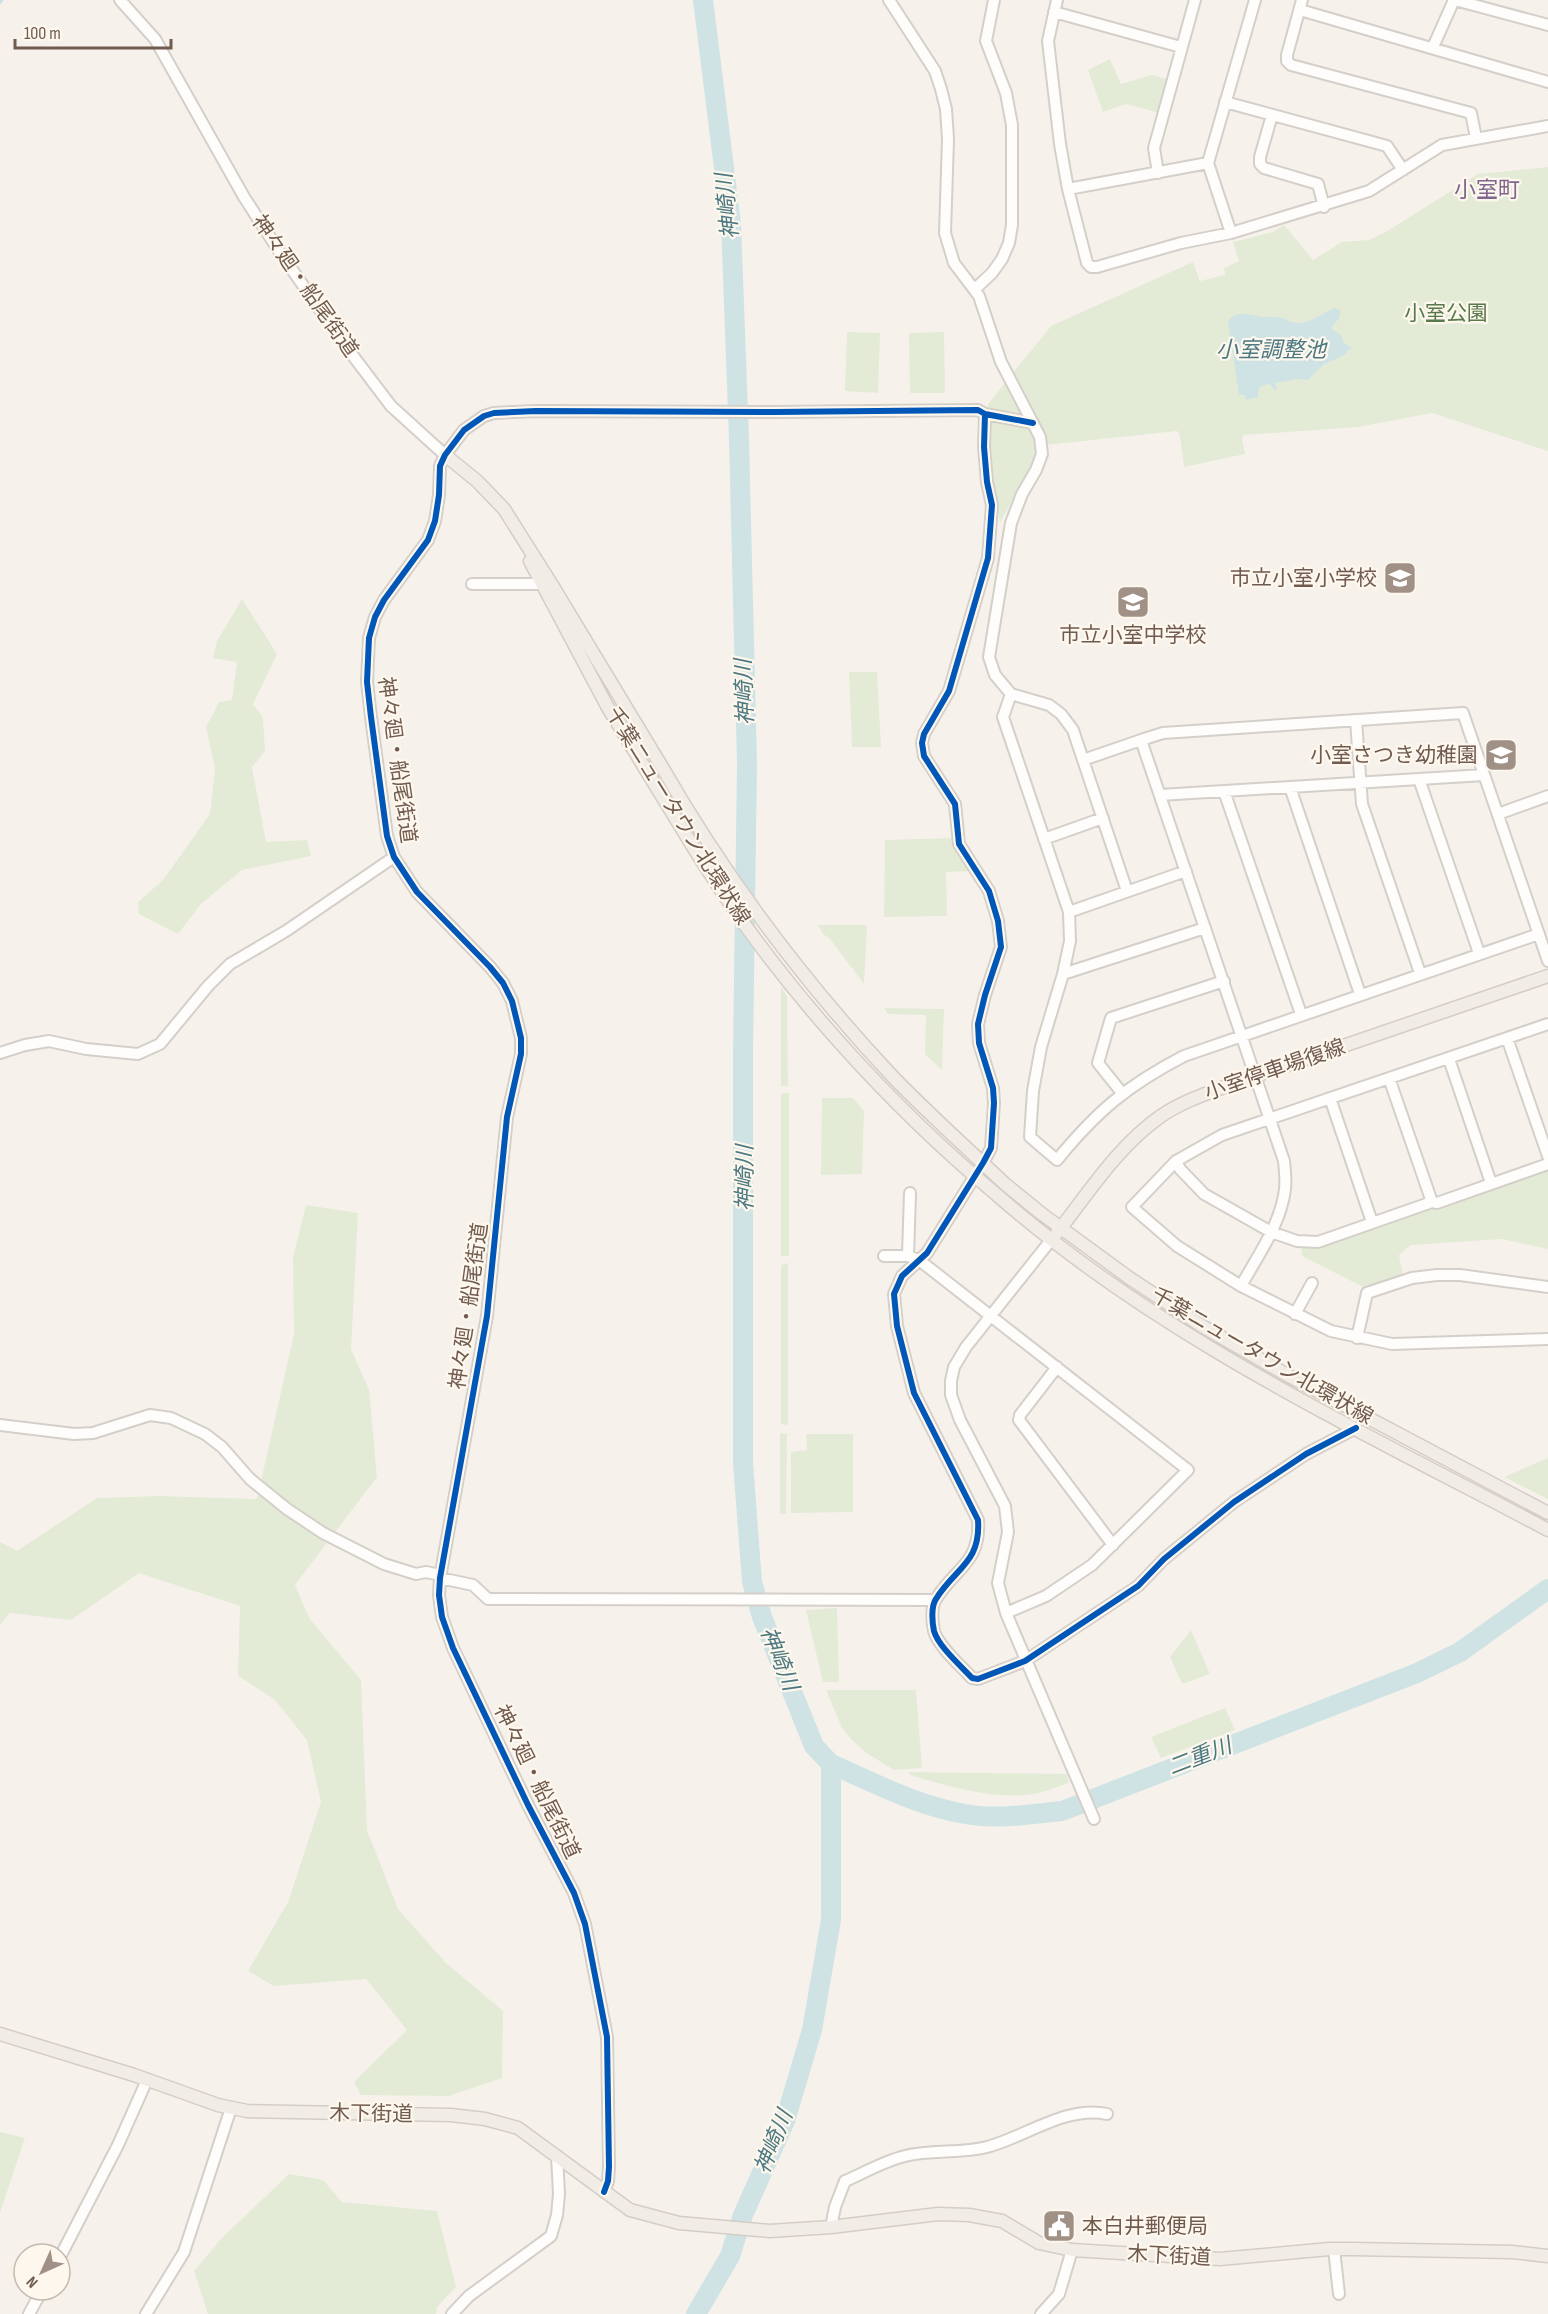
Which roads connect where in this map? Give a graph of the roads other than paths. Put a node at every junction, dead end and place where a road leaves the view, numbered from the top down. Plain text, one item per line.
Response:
1 (120, 0) edge
2 (889, 0) edge
3 (994, 0) edge
4 (1057, 0) edge
5 (1195, 0) edge
6 (1255, 0) edge
7 (1454, 0) edge
8 (1301, 5) edge
9 (1054, 12) junction
10 (1548, 25) edge
11 (1181, 47) junction
12 (1433, 47) junction
13 (1548, 82) edge
14 (1225, 102) junction
15 (1272, 115) junction
16 (1548, 126) edge
17 (1476, 138) junction
18 (1208, 163) junction
19 (1403, 171) junction
20 (1158, 173) junction
21 (1068, 189) junction
22 (1324, 207) junction
23 (1231, 233) junction
24 (975, 289) junction
25 (985, 414) junction
26 (1028, 415) junction
27 (445, 454) junction
28 (504, 509) junction
29 (472, 584) dead end
30 (540, 584) junction
31 (1011, 694) junction
32 (1356, 720) junction
33 (1141, 740) junction
34 (1083, 760) junction
35 (1484, 775) junction
36 (1419, 779) junction
37 (1359, 783) junction
38 (1290, 787) junction
39 (1224, 791) junction
40 (1160, 795) junction
41 (1548, 796) edge
42 (1498, 814) junction
43 (1103, 818) junction
44 (1044, 839) junction
45 (394, 857) junction
46 (1186, 871) junction
47 (1127, 891) junction
48 (1069, 912) junction
49 (1205, 928) junction
50 (1539, 934) junction
51 (1479, 953) junction
52 (1548, 961) edge
53 (1420, 973) junction
54 (1063, 974) junction
55 (1548, 976) edge
56 (1224, 981) junction
57 (1360, 994) junction
58 (1301, 1014) junction
59 (1548, 1024) edge
60 (1242, 1036) junction
61 (1507, 1038) junction
62 (0, 1053) edge
63 (1449, 1059) junction
64 (1256, 1076) junction
65 (1389, 1078) junction
66 (1122, 1093) junction
67 (1330, 1098) junction
68 (1270, 1119) junction
69 (1548, 1156) edge
70 (1176, 1161) junction
71 (1548, 1164) edge
72 (1491, 1183) junction
73 (910, 1192) dead end
74 (1432, 1202) junction
75 (1372, 1222) junction
76 (1061, 1228) junction
77 (1271, 1232) junction
78 (1052, 1240) junction
79 (884, 1256) dead end
80 (908, 1256) junction
81 (919, 1260) junction
82 (1312, 1283) dead end
83 (1241, 1286) junction
84 (1548, 1287) edge
85 (1295, 1314) junction
86 (991, 1316) junction
87 (1358, 1338) junction
88 (1548, 1339) edge
89 (1057, 1367) junction
90 (0, 1425) edge
91 (1356, 1428) junction
92 (1548, 1513) edge
93 (1548, 1530) edge
94 (1113, 1545) junction
95 (440, 1576) junction
96 (934, 1600) junction
97 (1006, 1613) junction
98 (1024, 1660) junction
99 (1094, 1819) dead end
100 (0, 2034) edge
101 (147, 2080) junction
102 (231, 2108) junction
103 (1107, 2114) dead end
104 (557, 2156) junction
105 (604, 2192) junction
106 (831, 2227) junction
107 (68, 2242) edge
108 (1334, 2249) junction
109 (1072, 2250) junction
110 (1548, 2256) edge
111 (1339, 2294) dead end
112 (146, 2314) edge
113 (452, 2314) edge
114 (1041, 2314) edge

1 - 27 street, 神々廻・船尾街道
2 - 24 street
3 - 24 street
4 - 9 street
5 - 11 street
6 - 14 street
7 - 10 street
7 - 12 street
8 - 12 street
8 - 17 street
9 - 11 street
9 - 21 street
11 - 20 street
12 - 13 street
14 - 15 street
14 - 18 street
15 - 19 street
15 - 22 street
16 - 17 street
17 - 19 street
18 - 20 street
18 - 23 street
19 - 22 street
20 - 21 street
21 - 23 street
22 - 23 street
24 - 26 street
25 - 26 street
25 - 27 street
25 - 81 street
26 - 31 street
27 - 28 main road, 千葉ニュータウン北環状線
27 - 45 street, 神々廻・船尾街道
28 - 30 main road, 千葉ニュータウン北環状線
28 - 76 main road, 千葉ニュータウン北環状線, bridge
29 - 30 street
30 - 78 main road, 千葉ニュータウン北環状線, bridge
31 - 34 street
31 - 44 street
32 - 33 street
32 - 35 street
32 - 37 street
33 - 34 street
33 - 40 street
34 - 43 street
35 - 36 street
35 - 42 street
36 - 37 street
36 - 51 street
37 - 38 street
37 - 53 street
38 - 39 street
38 - 57 street
39 - 40 street
39 - 58 street
40 - 46 street
41 - 42 street
42 - 50 street
43 - 44 street
43 - 47 street
44 - 48 street
45 - 62 street
45 - 95 street, 神々廻・船尾街道
46 - 47 street
46 - 49 street
47 - 48 street
48 - 54 street
49 - 54 street
49 - 56 street
50 - 51 street
50 - 52 street
51 - 53 street
53 - 57 street
54 - 66 street
55 - 64 main road, 小室停車場復線
56 - 60 street
56 - 66 street
57 - 58 street
58 - 60 street
59 - 61 street
60 - 64 street
60 - 66 street
61 - 63 street
61 - 69 street
63 - 65 street
63 - 72 street
64 - 68 street
64 - 76 main road, 小室停車場復線
65 - 67 street
65 - 74 street
67 - 68 street
67 - 75 street
68 - 70 street
68 - 77 street
70 - 77 street
70 - 83 street
71 - 72 street
72 - 74 street
73 - 80 street
74 - 75 street
75 - 77 street
76 - 78 main road, 小室停車場復線
76 - 92 main road, 千葉ニュータウン北環状線
77 - 83 street
78 - 86 street
78 - 91 main road, 千葉ニュータウン北環状線
79 - 80 street
80 - 81 street
81 - 86 street
81 - 96 street
82 - 85 street
83 - 85 street
84 - 87 street
85 - 87 street
86 - 89 street
86 - 97 street
87 - 88 street
89 - 94 street
89 - 94 street
90 - 95 street
91 - 93 main road, 千葉ニュータウン北環状線
91 - 98 street
94 - 97 street
95 - 96 street
95 - 105 street, 神々廻・船尾街道
96 - 98 street
97 - 98 street
98 - 99 street
100 - 101 main road, 木下街道
101 - 102 main road, 木下街道
101 - 107 street
102 - 104 main road, 木下街道
102 - 112 street
103 - 106 street
104 - 105 main road, 木下街道
104 - 113 street
105 - 106 main road, 木下街道
106 - 109 main road, 木下街道
108 - 109 main road, 木下街道
108 - 110 main road, 木下街道
108 - 111 street
109 - 114 street

